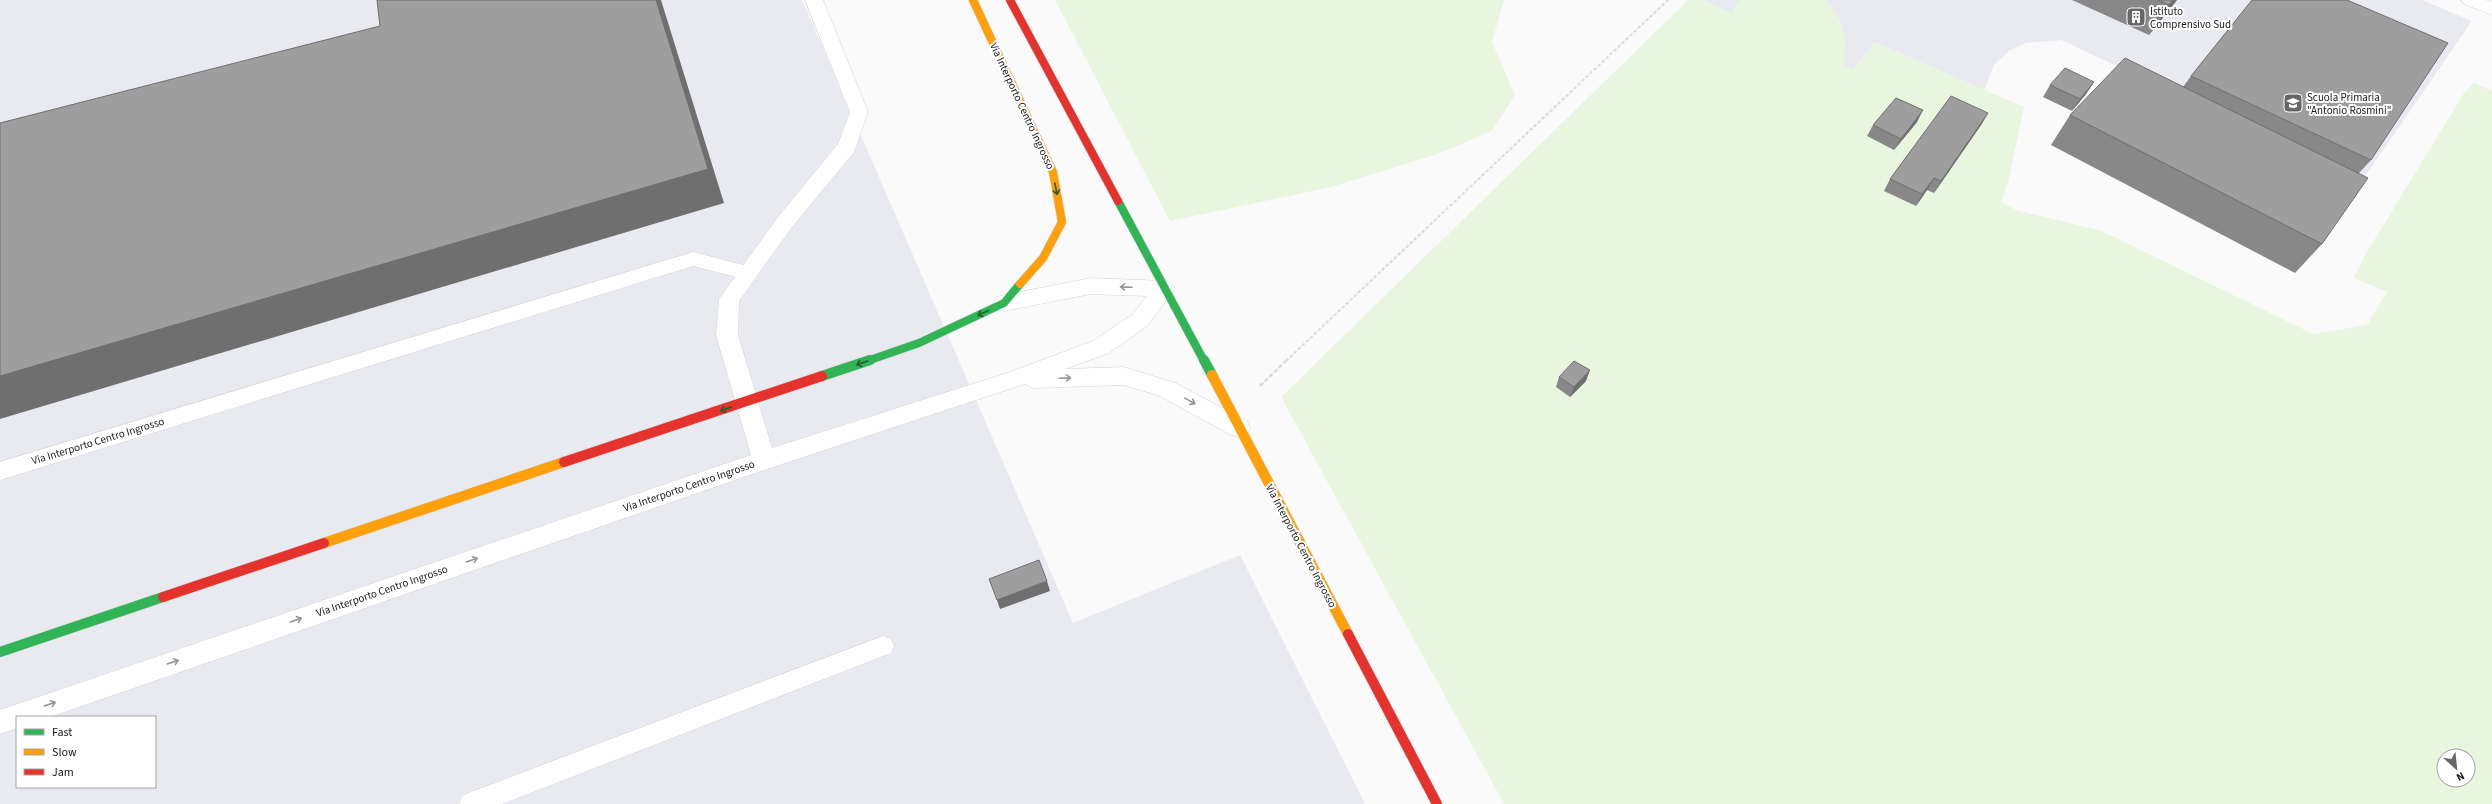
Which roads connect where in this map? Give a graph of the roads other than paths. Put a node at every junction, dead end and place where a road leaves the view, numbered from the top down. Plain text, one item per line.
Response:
1 (814, 0) edge
2 (973, 0) edge
3 (1010, 0) edge
4 (2470, 0) edge
5 (2492, 9) edge
6 (748, 273) junction
7 (1165, 289) junction
8 (1004, 303) junction
9 (1012, 380) junction
10 (746, 402) junction
11 (1239, 428) junction
12 (764, 460) junction
13 (0, 471) edge
14 (883, 646) dead end
15 (0, 652) edge
16 (17, 716) edge
17 (16, 717) edge
18 (0, 722) edge
19 (471, 804) edge
20 (1437, 804) edge

1 - 6 street, Via Interporto Centro Ingrosso
2 -> 8 street, Via Interporto Centro Ingrosso
3 - 7 street, Via Interporto Centro Ingrosso
4 - 5 street
6 - 10 street, Via Interporto Centro Ingrosso
6 - 13 lane, Via Interporto Centro Ingrosso
7 -> 8 street
7 - 9 street, Via Interporto Centro Ingrosso
7 - 11 street, Via Interporto Centro Ingrosso
8 -> 10 street, Via Interporto Centro Ingrosso
9 -> 11 street
9 - 12 street, Via Interporto Centro Ingrosso
10 - 12 street, Via Interporto Centro Ingrosso
10 -> 15 street, Via Interporto Centro Ingrosso
11 - 20 street, Via Interporto Centro Ingrosso
16 -> 12 street, Via Interporto Centro Ingrosso
14 - 19 lane
18 -> 17 street, Via Interporto Centro Ingrosso

